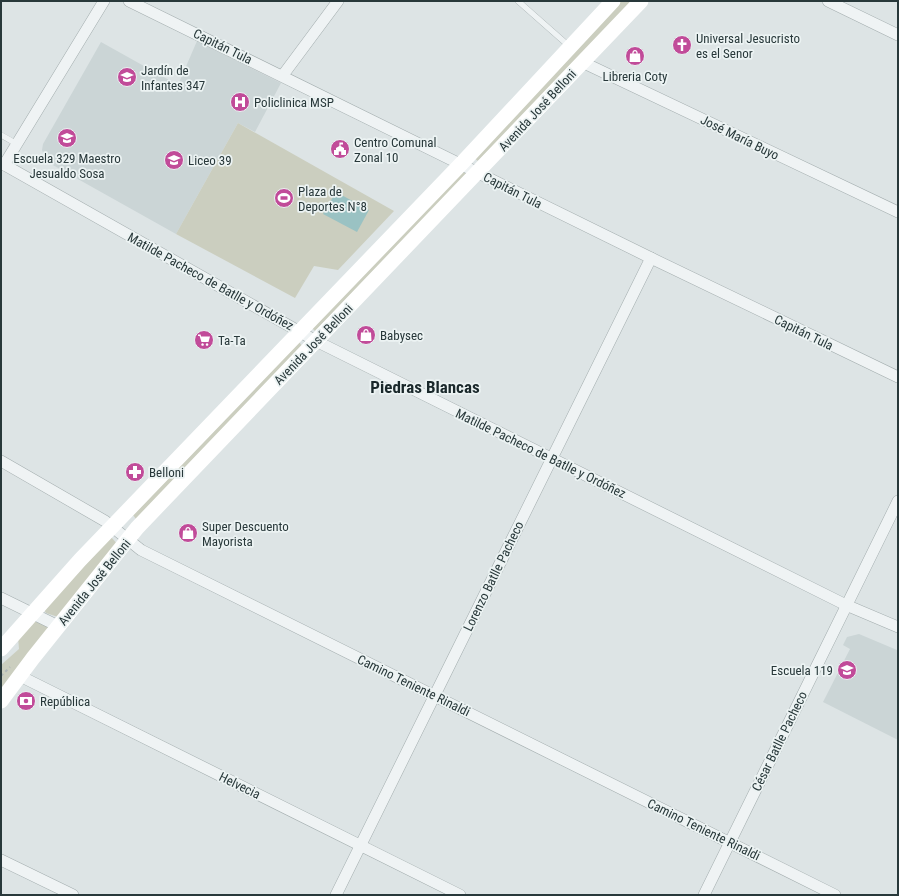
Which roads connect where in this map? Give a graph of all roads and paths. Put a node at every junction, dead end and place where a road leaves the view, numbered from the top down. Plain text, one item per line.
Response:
1 (104, 1) edge
2 (129, 1) edge
3 (338, 1) edge
4 (518, 1) edge
5 (613, 1) edge
6 (641, 1) edge
7 (828, 1) edge
8 (898, 35) edge
9 (570, 48) junction
10 (582, 62) junction
11 (283, 75) junction
12 (1, 135) edge
13 (17, 144) junction
14 (3, 164) edge
15 (462, 164) junction
16 (479, 172) junction
17 (898, 212) edge
18 (651, 258) junction
19 (301, 331) junction
20 (316, 341) junction
21 (898, 377) edge
22 (552, 458) junction
23 (1, 461) edge
24 (898, 501) edge
25 (112, 526) junction
26 (128, 540) junction
27 (1, 598) edge
28 (846, 605) junction
29 (33, 613) junction
30 (58, 626) junction
31 (898, 627) edge
32 (1, 649) edge
33 (20, 676) junction
34 (435, 696) junction
35 (1, 702) edge
36 (730, 842) junction
37 (361, 845) junction
38 (1, 860) edge
39 (73, 895) edge
40 (336, 895) edge
41 (460, 895) edge
42 (704, 895) edge
43 (836, 895) edge

1 - 13 street
2 - 11 street, Capitán Tula
3 - 11 street
4 - 9 lane
5 - 9 main road, Avenida José Belloni
6 - 10 main road, Avenida José Belloni
7 - 8 street
9 - 15 main road, Avenida José Belloni
10 - 16 main road, Avenida José Belloni
10 - 17 street, José María Buyo
11 - 15 street, Capitán Tula
12 - 13 lane
13 - 14 street
14 - 19 street, Matilde Pacheco de Batlle y Ordóñez
15 - 16 street, Capitán Tula
15 - 19 main road, Avenida José Belloni
16 - 18 street, Capitán Tula
16 - 20 main road, Avenida José Belloni
18 - 21 street, Capitán Tula
18 - 22 street, Lorenzo Batlle Pacheco
19 - 20 street, Matilde Pacheco de Batlle y Ordóñez
19 - 25 main road, Avenida José Belloni
20 - 22 street, Matilde Pacheco de Batlle y Ordóñez
20 - 26 main road, Avenida José Belloni
22 - 28 street, Matilde Pacheco de Batlle y Ordóñez
22 - 34 street, Lorenzo Batlle Pacheco
23 - 25 street, Camino Teniente Rinaldi
24 - 28 street, César Batlle Pacheco
25 - 26 street, Camino Teniente Rinaldi
25 - 29 main road, Avenida José Belloni
26 - 30 main road, Avenida José Belloni
26 - 34 street, Camino Teniente Rinaldi
27 - 29 street
28 - 31 street, Matilde Pacheco de Batlle y Ordóñez
28 - 36 street, César Batlle Pacheco
29 - 30 street
29 - 32 main road, Avenida José Belloni
30 - 33 main road, Avenida José Belloni
33 - 35 main road, Avenida José Belloni
33 - 37 street, Helvecia
34 - 36 street, Camino Teniente Rinaldi
34 - 37 street, Lorenzo Batlle Pacheco
36 - 42 street, César Batlle Pacheco
36 - 43 street, Camino Teniente Rinaldi
37 - 40 street, Lorenzo Batlle Pacheco
37 - 41 street, Helvecia
38 - 39 street

